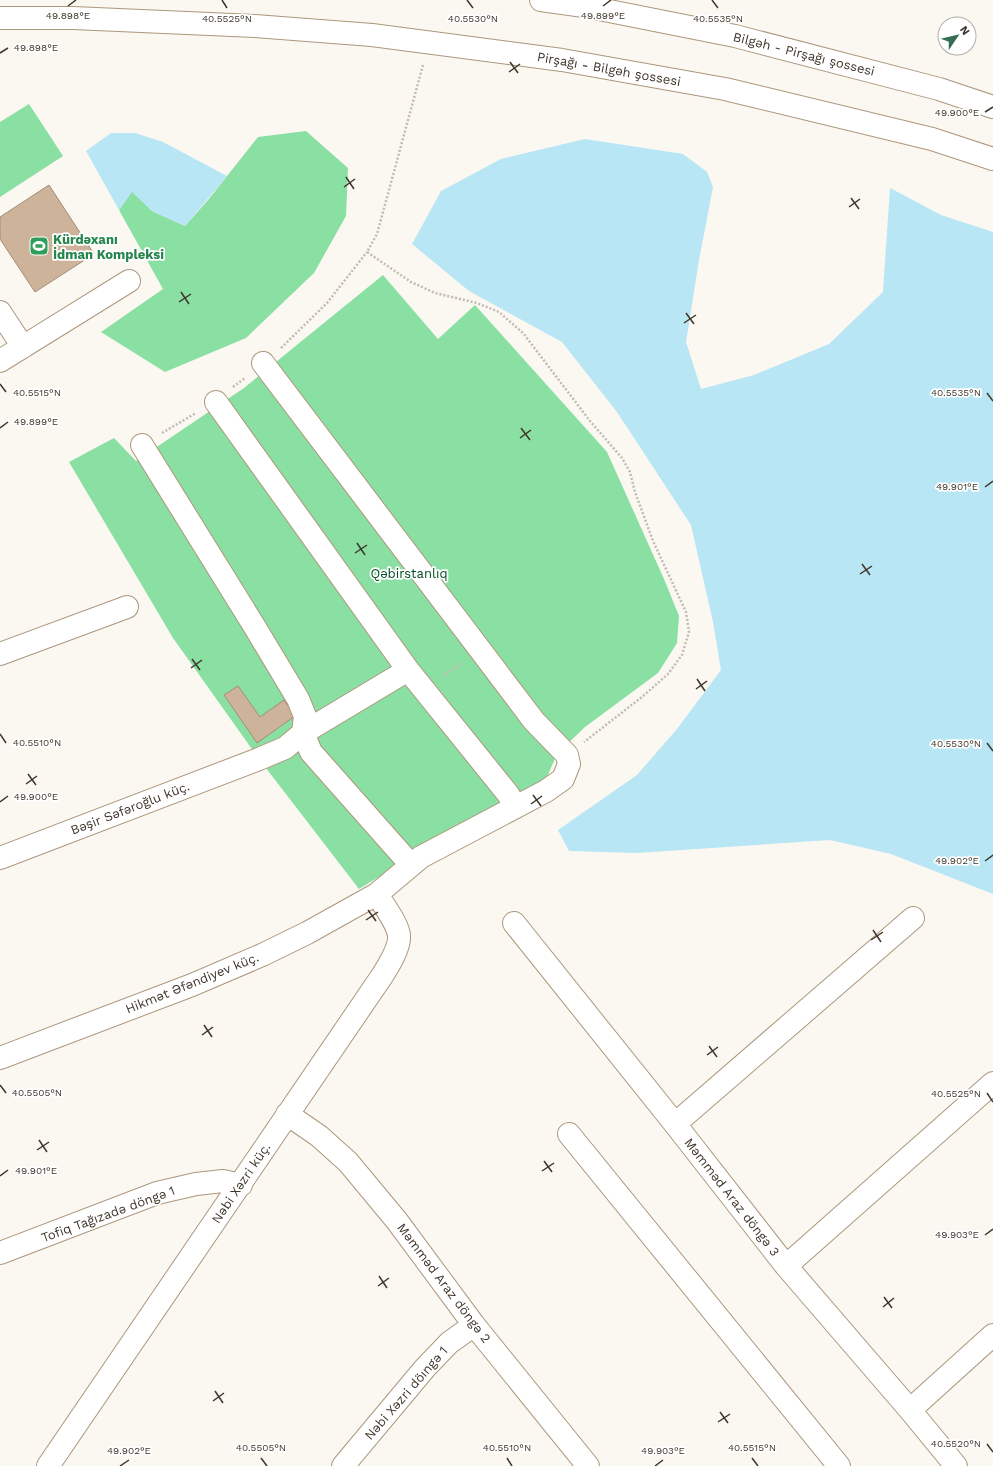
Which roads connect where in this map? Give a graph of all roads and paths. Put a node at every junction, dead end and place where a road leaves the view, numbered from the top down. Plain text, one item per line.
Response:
1 (541, 0) edge
2 (0, 18) edge
3 (429, 43) junction
4 (993, 107) edge
5 (993, 159) edge
6 (129, 281) dead end
7 (0, 312) edge
8 (23, 347) junction
9 (0, 361) edge
10 (263, 363) dead end
11 (216, 402) dead end
12 (142, 445) dead end
13 (127, 607) dead end
14 (480, 649) junction
15 (0, 654) edge
16 (408, 670) junction
17 (424, 690) junction
18 (303, 733) junction
19 (567, 755) junction
20 (516, 807) junction
21 (0, 858) edge
22 (411, 865) junction
23 (376, 894) junction
24 (913, 918) dead end
25 (514, 923) dead end
26 (0, 1058) edge
27 (993, 1083) edge
28 (287, 1114) junction
29 (675, 1124) junction
30 (570, 1134) dead end
31 (241, 1185) junction
32 (0, 1253) edge
33 (786, 1266) junction
34 (474, 1325) junction
35 (993, 1336) edge
36 (910, 1410) junction
37 (48, 1466) edge
38 (343, 1466) edge
39 (588, 1466) edge
40 (839, 1466) edge
41 (956, 1466) edge

1 - 4 main road, Bilgəh - Pirşağı şossesi
2 - 3 main road, Pirşağı - Bilgəh şossesi
3 - 5 main road, Pirşağı - Bilgəh şossesi
3 - 19 path
6 - 8 main road
7 - 8 main road
8 - 9 main road
10 - 14 main road
11 - 16 main road
12 - 18 main road
13 - 15 main road
14 - 17 path
14 - 19 main road
16 - 17 main road
16 - 18 main road, Bəşir Səfəroğlu küç.
17 - 20 main road
18 - 21 main road, Bəşir Səfəroğlu küç.
18 - 22 main road
19 - 20 main road, Hikmət Əfəndiyev küç.
20 - 22 main road, Hikmət Əfəndiyev küç.
22 - 23 main road, Hikmət Əfəndiyev küç.
23 - 26 main road, Hikmət Əfəndiyev küç.
23 - 28 main road, Nəbi Xəzri küç.
24 - 29 main road
25 - 29 main road, Məmməd Araz döngə 3
27 - 33 main road
28 - 31 main road, Nəbi Xəzri küç.
28 - 34 main road, Məmməd Araz döngə 2
29 - 33 main road, Məmməd Araz döngə 3
30 - 40 main road
31 - 32 main road, Tofiq Tağızadə döngə 1
31 - 37 main road, Nəbi Xəzri küç.
33 - 36 main road, Məmməd Araz döngə 3
34 - 38 main road, Nəbi Xəzri döıngə 1
34 - 39 main road, Məmməd Araz döngə 2
35 - 36 main road
36 - 41 main road, Məmməd Araz döngə 3

